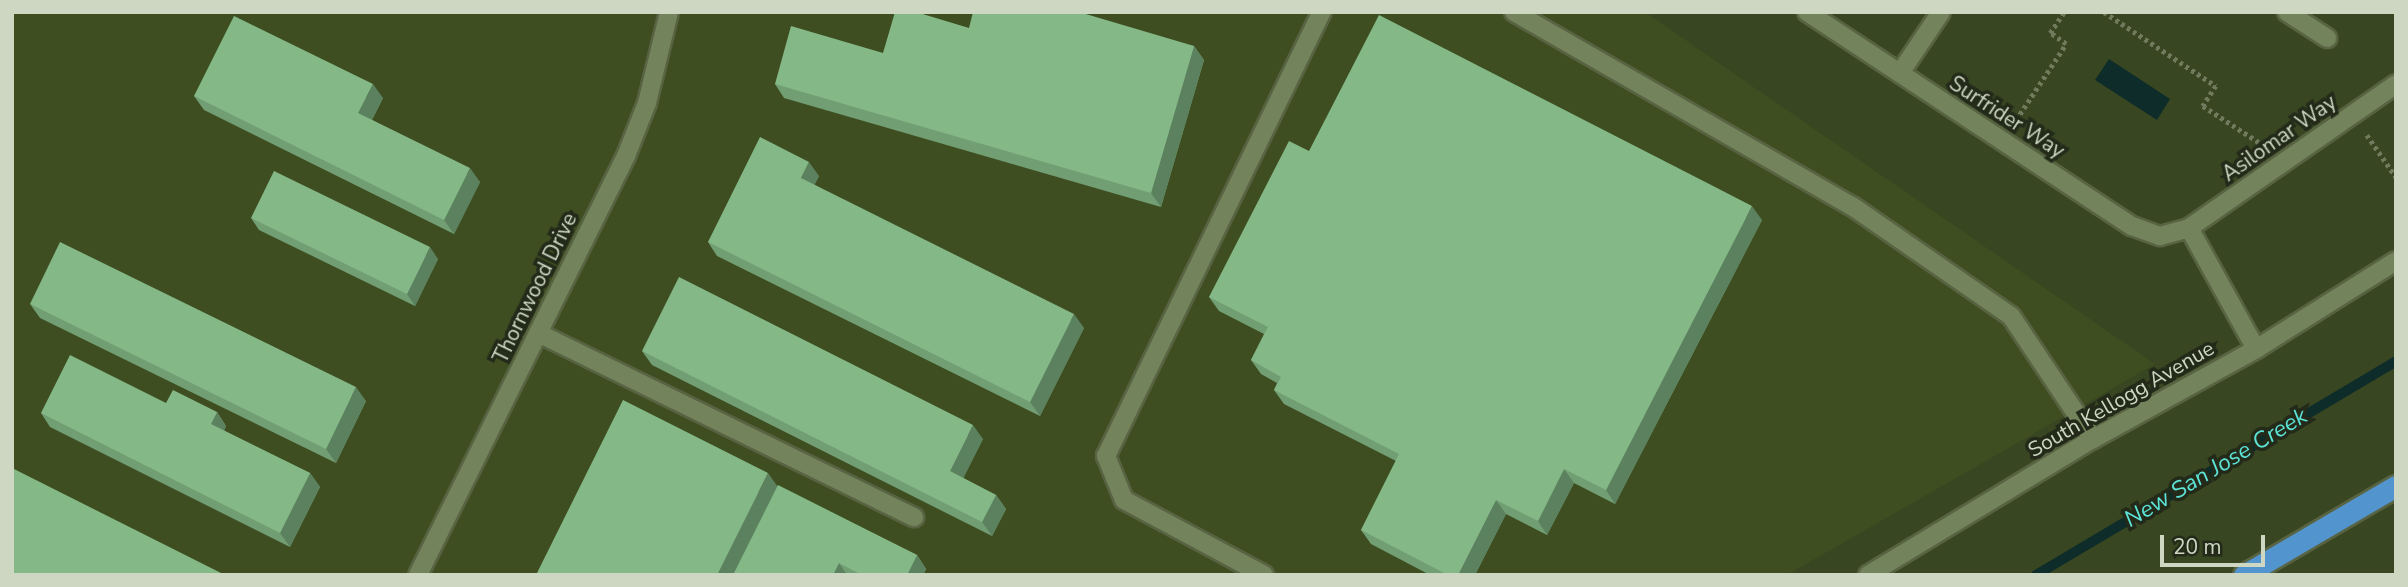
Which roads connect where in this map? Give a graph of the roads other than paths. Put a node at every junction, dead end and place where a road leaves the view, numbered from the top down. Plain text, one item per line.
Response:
1 (669, 12) edge
2 (1322, 12) edge
3 (1514, 12) edge
4 (1807, 12) edge
5 (1941, 12) edge
6 (2287, 12) edge
7 (2327, 38) dead end
8 (1900, 73) junction
9 (2396, 84) edge
10 (2189, 228) junction
11 (2396, 261) edge
12 (538, 333) junction
13 (2256, 349) junction
14 (2093, 439) junction
15 (2396, 486) edge
16 (914, 517) dead end
17 (418, 575) edge
18 (1264, 575) edge
19 (1868, 575) edge
20 (2244, 575) edge

1 - 12 street, Thornwood Drive
2 - 18 street
3 - 14 street
4 - 8 street, Surfrider Way
5 - 8 street
6 - 7 street
8 - 10 street, Surfrider Way
9 - 10 street, Asilomar Way
10 - 13 street
11 - 13 street, South Kellogg Avenue
12 - 16 street
12 - 17 street, Thornwood Drive
13 - 14 street, South Kellogg Avenue
14 - 19 street, South Kellogg Avenue
15 - 20 highway

